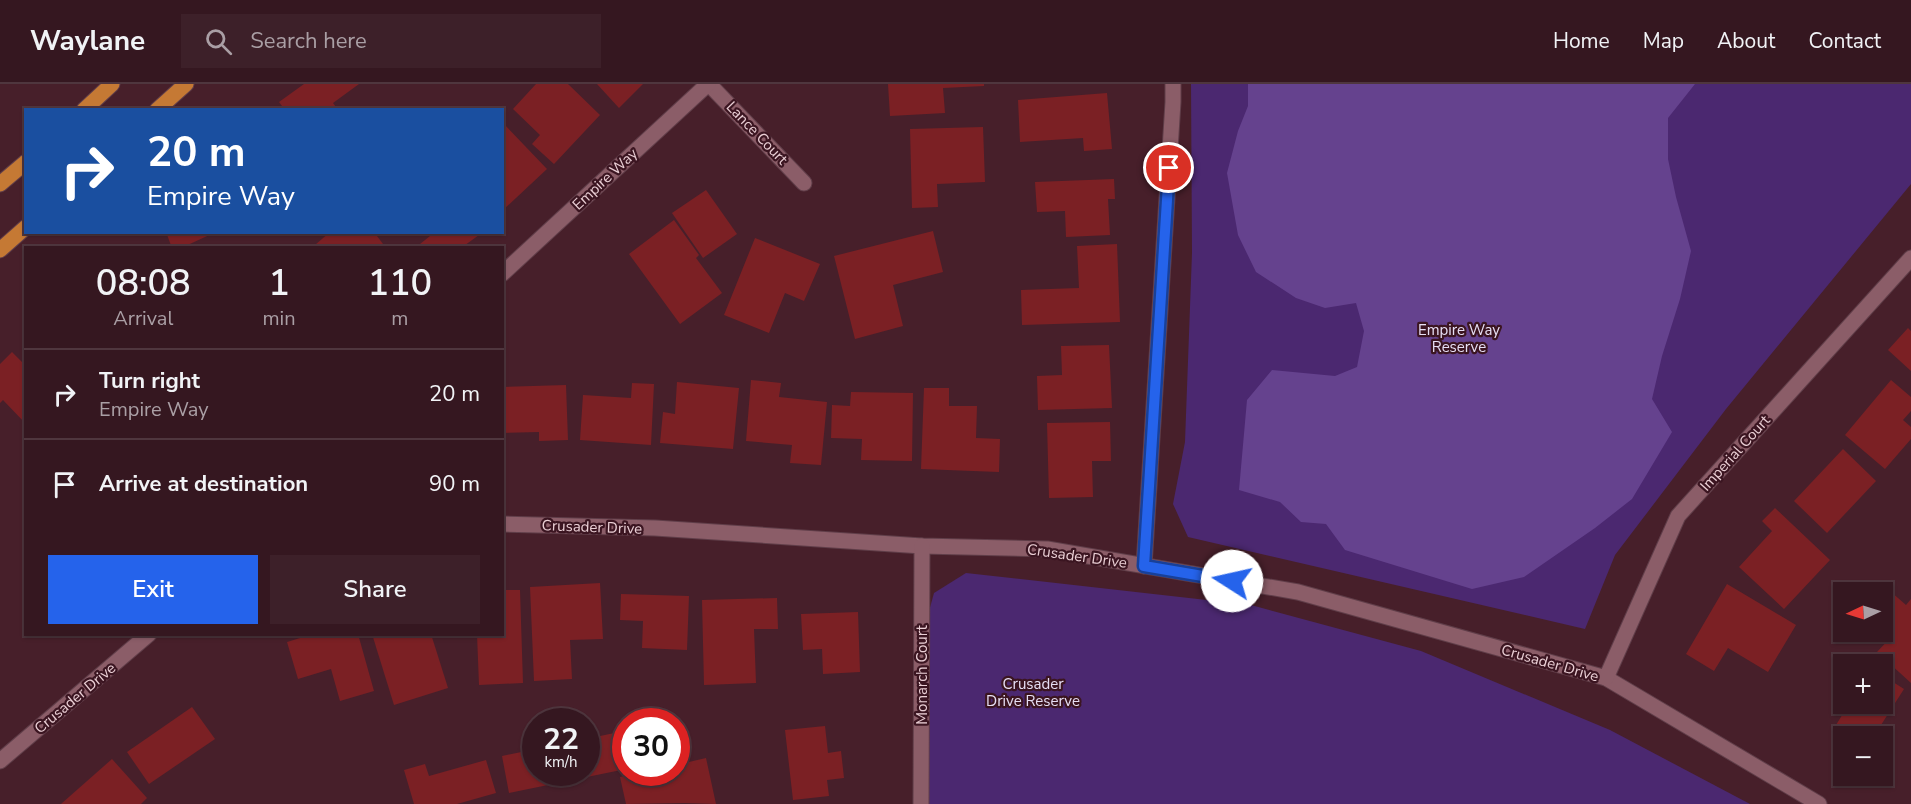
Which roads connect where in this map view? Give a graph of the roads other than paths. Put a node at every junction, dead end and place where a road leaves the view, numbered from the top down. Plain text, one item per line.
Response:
1 (112, 84) edge
2 (186, 84) edge
3 (709, 84) edge
4 (1173, 84) edge
5 (86, 108) edge
6 (159, 108) edge
7 (24, 164) edge
8 (804, 183) dead end
9 (0, 184) edge
10 (24, 229) edge
11 (0, 250) edge
12 (1911, 258) edge
13 (504, 272) edge
14 (504, 524) edge
15 (922, 546) junction
16 (1144, 566) junction
17 (147, 636) edge
18 (1606, 678) junction
19 (0, 761) edge
20 (921, 804) edge
21 (1819, 804) edge

1 - 5 main road
2 - 6 main road
3 - 8 street, Lance Court
3 - 13 street, Empire Way
4 - 16 street
7 - 9 main road
10 - 11 main road
12 - 18 street, Imperial Court
14 - 15 street, Crusader Drive
15 - 16 street, Crusader Drive
15 - 20 street, Monarch Court
16 - 18 street, Crusader Drive
17 - 19 street, Crusader Drive
18 - 21 street, Crusader Drive

